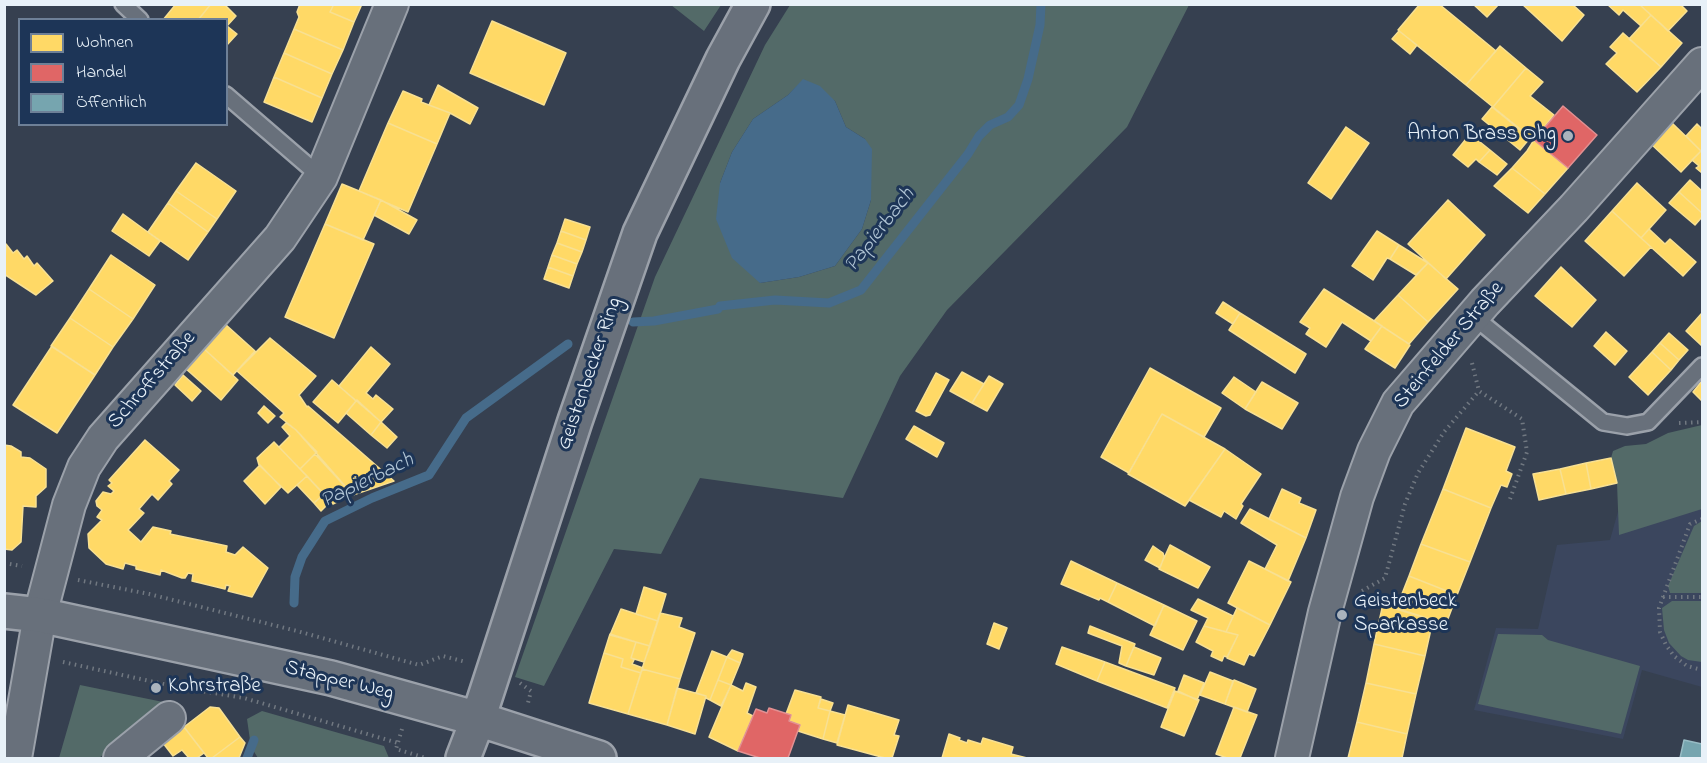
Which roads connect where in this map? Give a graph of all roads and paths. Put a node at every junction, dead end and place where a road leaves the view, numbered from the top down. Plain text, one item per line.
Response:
1 (123, 4) edge
2 (392, 4) edge
3 (753, 4) edge
4 (138, 18) edge
5 (1702, 64) edge
6 (228, 97) edge
7 (321, 177) junction
8 (1473, 316) junction
9 (1451, 341) junction
10 (1702, 366) edge
11 (1479, 391) junction
12 (1510, 499) dead end
13 (1702, 519) edge
14 (4, 563) edge
15 (51, 574) junction
16 (1663, 597) junction
17 (1702, 597) edge
18 (4, 610) edge
19 (1325, 612) junction
20 (40, 615) junction
21 (33, 656) junction
22 (419, 665) dead end
23 (1702, 670) edge
24 (170, 718) dead end
25 (478, 719) junction
26 (398, 743) dead end
27 (396, 749) dead end
28 (15, 759) edge
29 (120, 759) edge
30 (426, 759) edge
31 (463, 759) edge
32 (599, 759) edge
33 (1292, 759) edge

1 - 4 lane
2 - 7 street, Schroffstraße
3 - 25 main road, Geistenbecker Ring
5 - 8 street, Steinfelder Straße
6 - 7 lane
7 - 15 street, Schroffstraße
8 - 9 street, Steinfelder Straße
8 - 10 lane
9 - 11 path
9 - 19 street, Steinfelder Straße
11 - 12 path
11 - 19 path
13 - 16 path
14 - 15 path
15 - 20 street, Schroffstraße
15 - 22 path
16 - 17 path
16 - 23 path
18 - 20 main road, Stapper Weg
19 - 33 street, Steinfelder Straße
20 - 21 street
20 - 25 main road, Stapper Weg
21 - 26 path
21 - 28 street
24 - 29 street
25 - 31 main road, Geistenbecker Ring
25 - 32 main road, Stapper Weg
27 - 30 path

